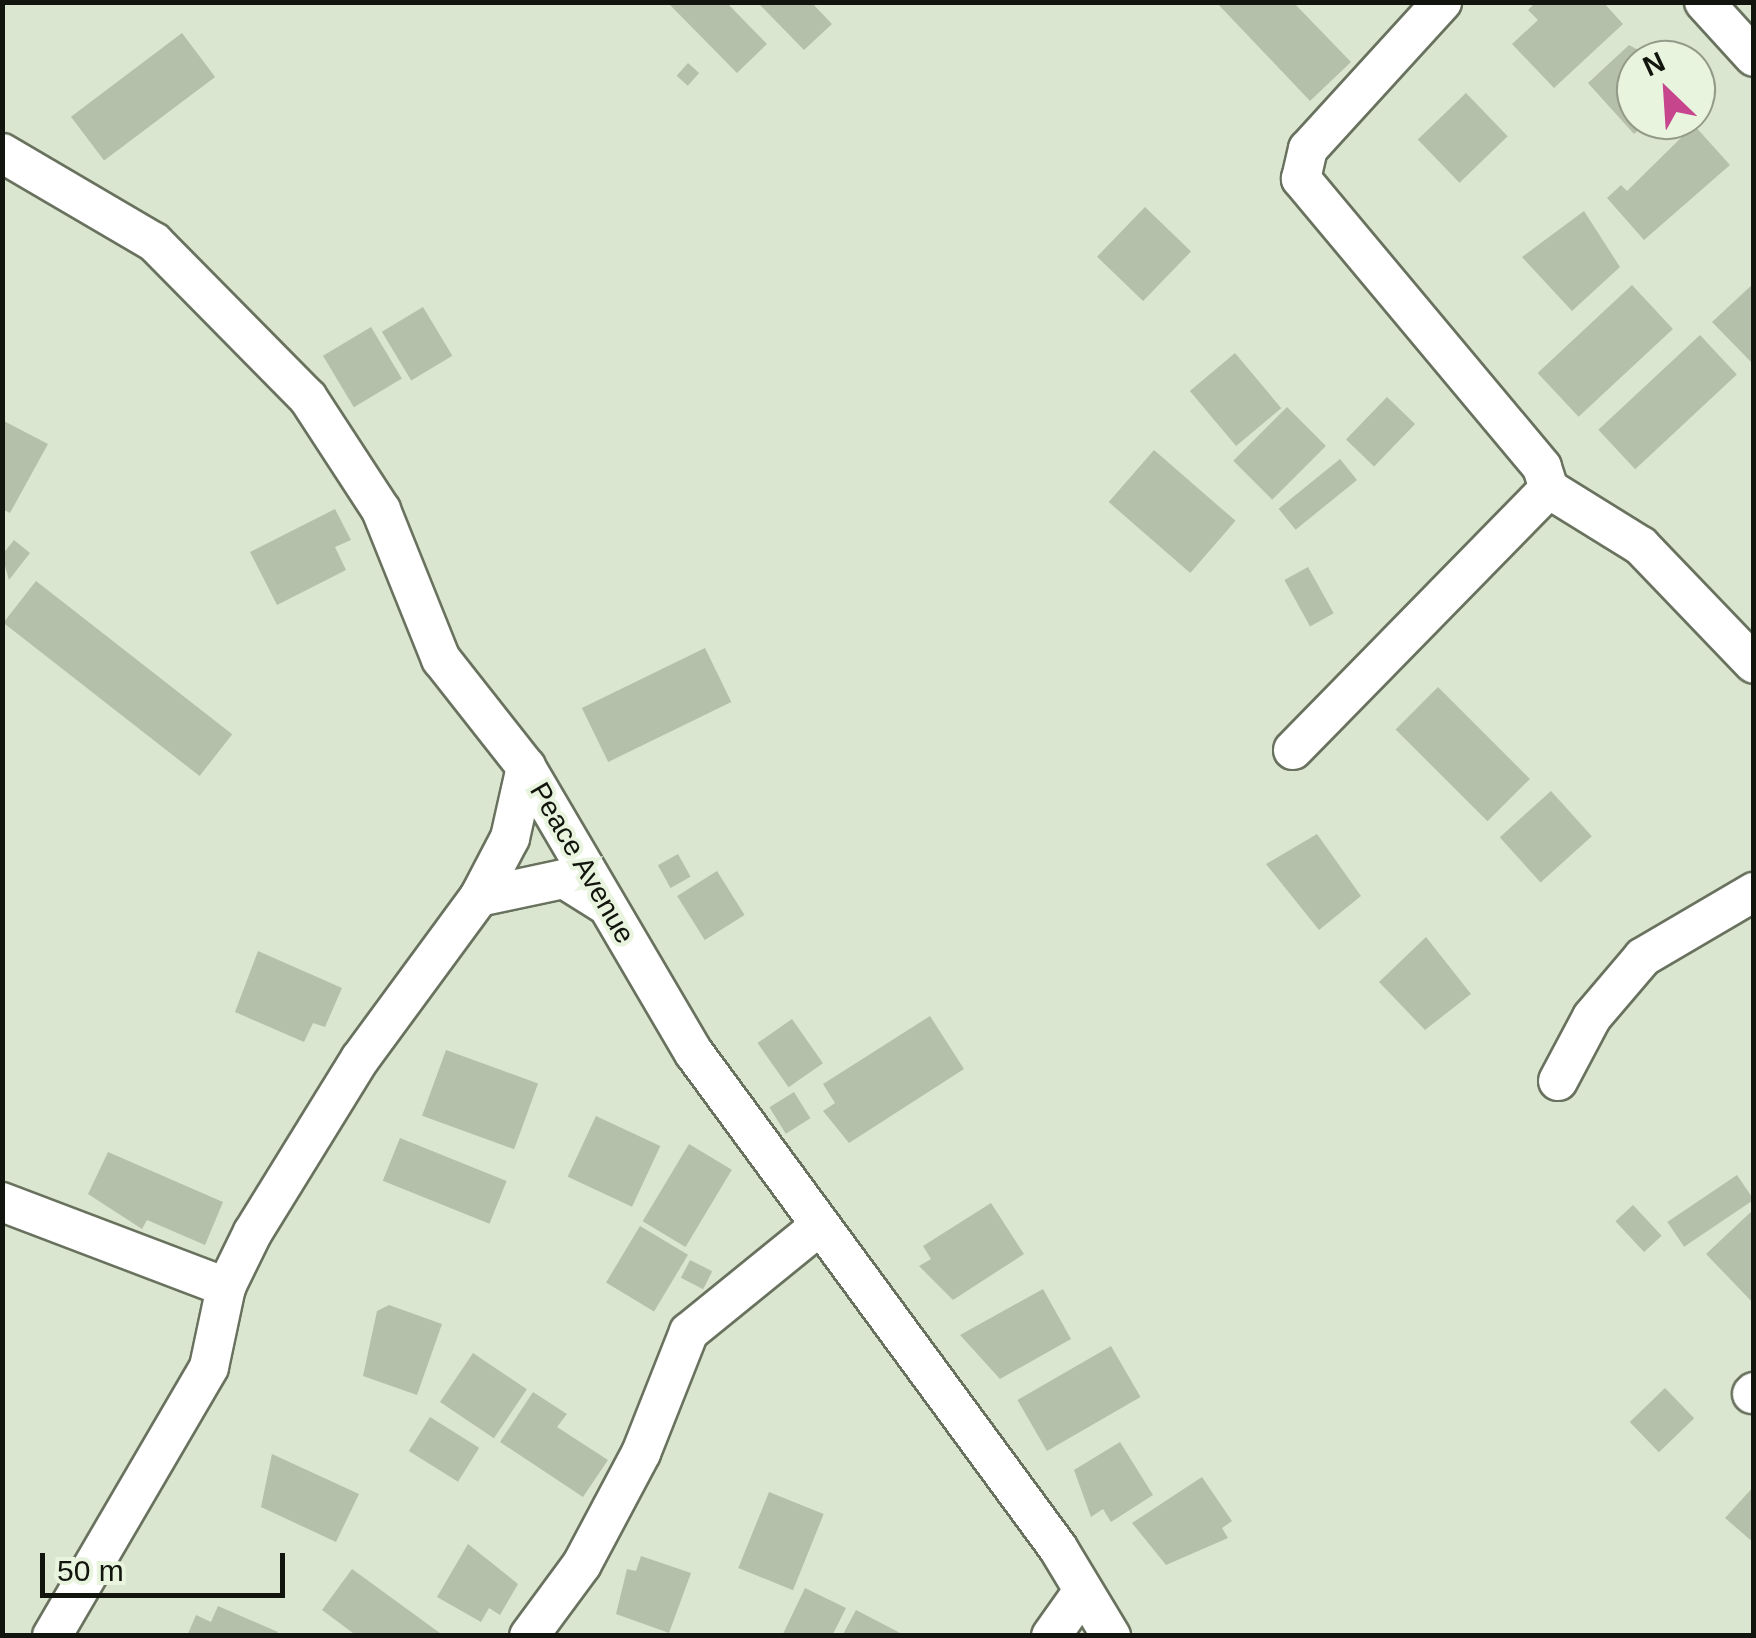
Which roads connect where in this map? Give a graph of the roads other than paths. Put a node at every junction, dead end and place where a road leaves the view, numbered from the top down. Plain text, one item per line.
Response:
1 (1442, 2) edge
2 (1704, 2) edge
3 (1754, 56) edge
4 (2, 153) edge
5 (1548, 489) junction
6 (1754, 664) edge
7 (1293, 750) dead end
8 (526, 767) junction
9 (1754, 892) edge
10 (479, 896) junction
11 (604, 904) junction
12 (1558, 1081) dead end
13 (2, 1202) edge
14 (817, 1228) junction
15 (226, 1287) junction
16 (1080, 1595) junction
17 (52, 1636) edge
18 (529, 1636) edge
19 (1051, 1636) edge
20 (1110, 1636) edge

1 - 5 street
2 - 3 street
4 - 8 street, Peace Avenue
5 - 6 street
5 - 7 street
8 - 10 street
8 - 11 street, Peace Avenue
9 - 12 street
10 - 11 street
10 - 15 street
11 - 14 street, Peace Avenue
13 - 15 street
14 - 16 street, Peace Avenue
14 - 18 street
15 - 17 street
16 - 19 street
16 - 20 street, Peace Avenue

